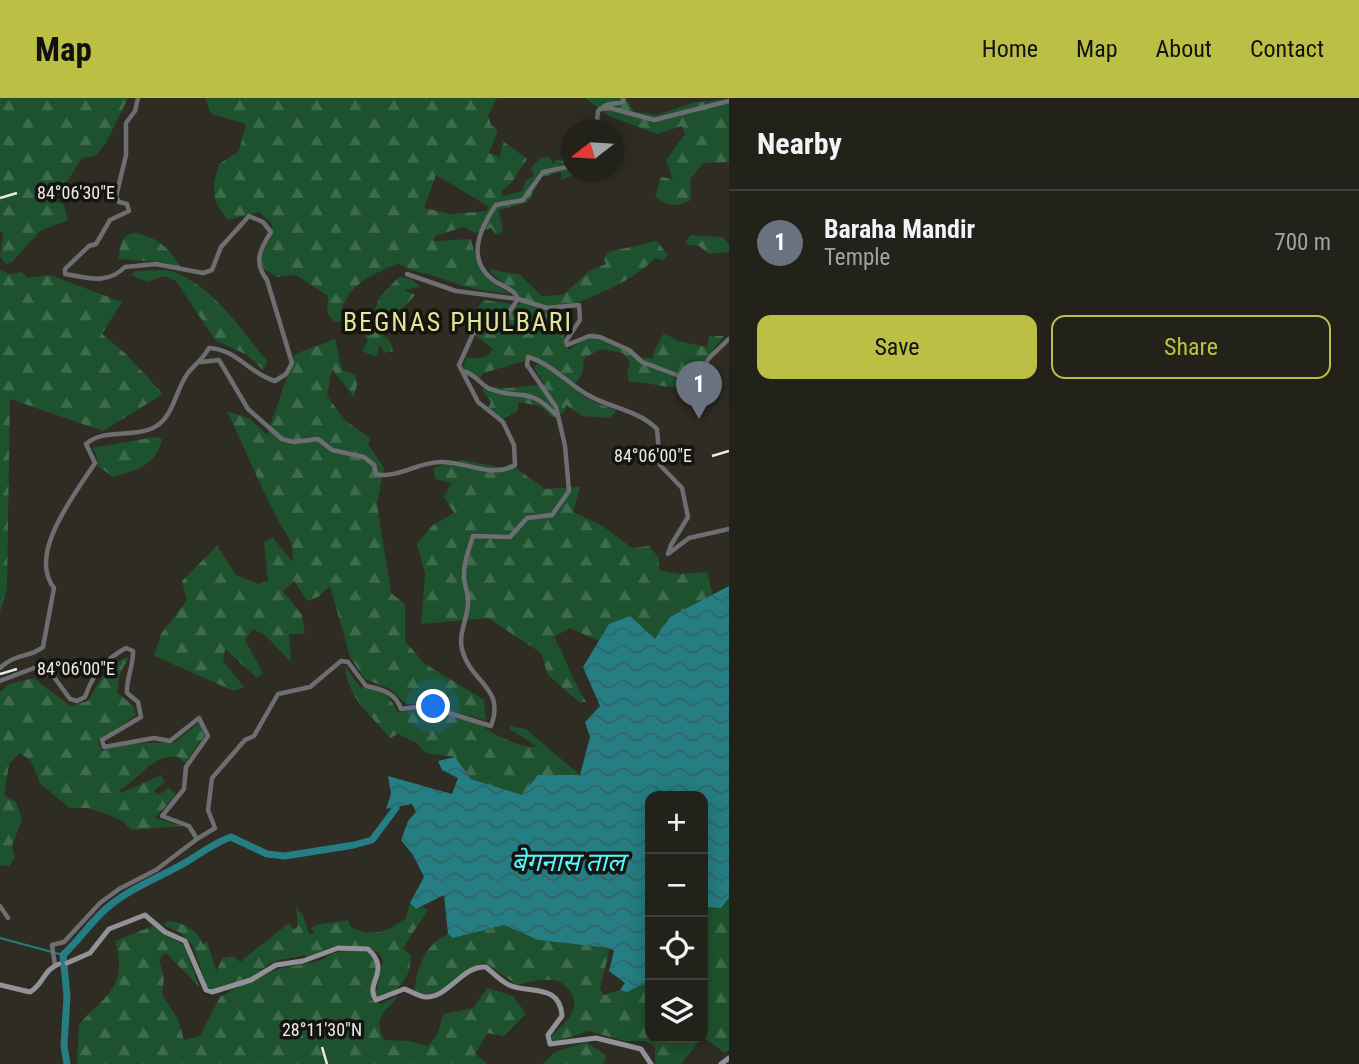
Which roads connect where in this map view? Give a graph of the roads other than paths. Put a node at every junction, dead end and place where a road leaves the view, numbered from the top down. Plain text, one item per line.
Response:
1 (138, 98) edge
2 (623, 98) edge
3 (729, 101) edge
4 (600, 109) junction
5 (598, 119) edge
6 (561, 168) edge
7 (407, 274) dead end
8 (518, 299) junction
9 (729, 339) edge
10 (200, 363) junction
11 (462, 371) junction
12 (558, 417) junction
13 (729, 529) edge
14 (0, 668) edge
15 (0, 681) edge
16 (197, 839) junction
17 (0, 906) edge
18 (8, 918) dead end
19 (67, 963) joint
20 (57, 964) junction
21 (0, 985) edge
22 (729, 1058) edge
23 (651, 1064) edge
24 (721, 1064) edge

1 - 10 street
2 - 4 street
3 - 4 street
4 - 5 street
6 - 8 street
7 - 8 street
8 - 9 street
8 - 11 street
10 - 11 street
10 - 14 street
11 - 12 street
12 - 13 street
12 - 16 street
15 - 16 street
16 - 20 street
17 - 18 street
19 - 20 street
19 - 23 main road
20 - 21 main road
22 - 24 main road

